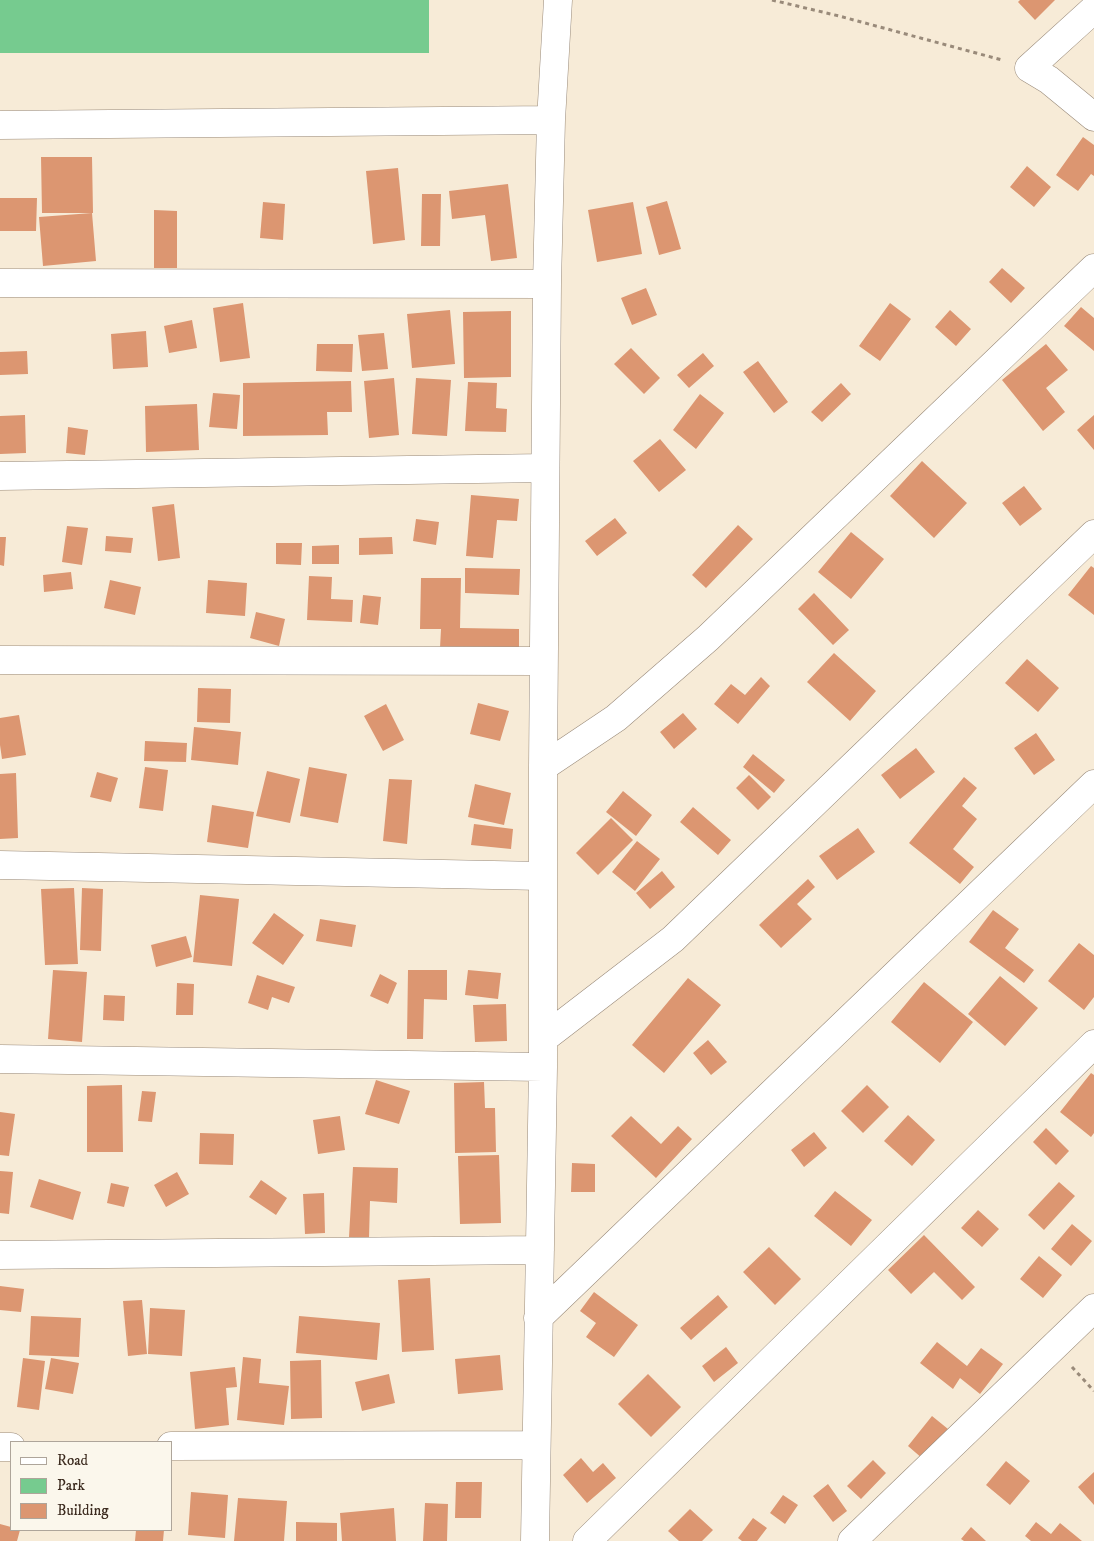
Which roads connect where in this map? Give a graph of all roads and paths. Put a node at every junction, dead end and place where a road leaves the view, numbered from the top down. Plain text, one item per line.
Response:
1 (558, 0) edge
2 (772, 0) edge
3 (1094, 9) edge
4 (1029, 68) junction
5 (1094, 117) edge
6 (551, 120) junction
7 (0, 125) edge
8 (1094, 268) edge
9 (0, 283) edge
10 (548, 284) junction
11 (545, 468) junction
12 (0, 476) edge
13 (1094, 534) edge
14 (0, 660) edge
15 (543, 661) junction
16 (543, 767) junction
17 (1094, 784) edge
18 (0, 864) edge
19 (542, 876) junction
20 (543, 1039) junction
21 (1094, 1044) edge
22 (0, 1058) edge
23 (543, 1067) junction
24 (540, 1250) junction
25 (0, 1255) edge
26 (1094, 1308) edge
27 (538, 1318) junction
28 (536, 1444) junction
29 (172, 1446) edge
30 (535, 1541) edge
31 (587, 1541) edge
32 (852, 1541) edge

1 - 6 street
2 - 4 path
3 - 4 street
4 - 5 street
6 - 7 street
6 - 10 street
8 - 16 street
9 - 10 street
10 - 11 street
11 - 12 street
11 - 15 street
13 - 20 street
14 - 15 street
15 - 16 street
16 - 19 street
17 - 27 street
18 - 19 street
19 - 20 street
20 - 23 street
21 - 31 street
22 - 23 street
23 - 24 street
24 - 25 street
24 - 27 street
26 - 32 street
27 - 28 street
28 - 29 street
28 - 30 street

